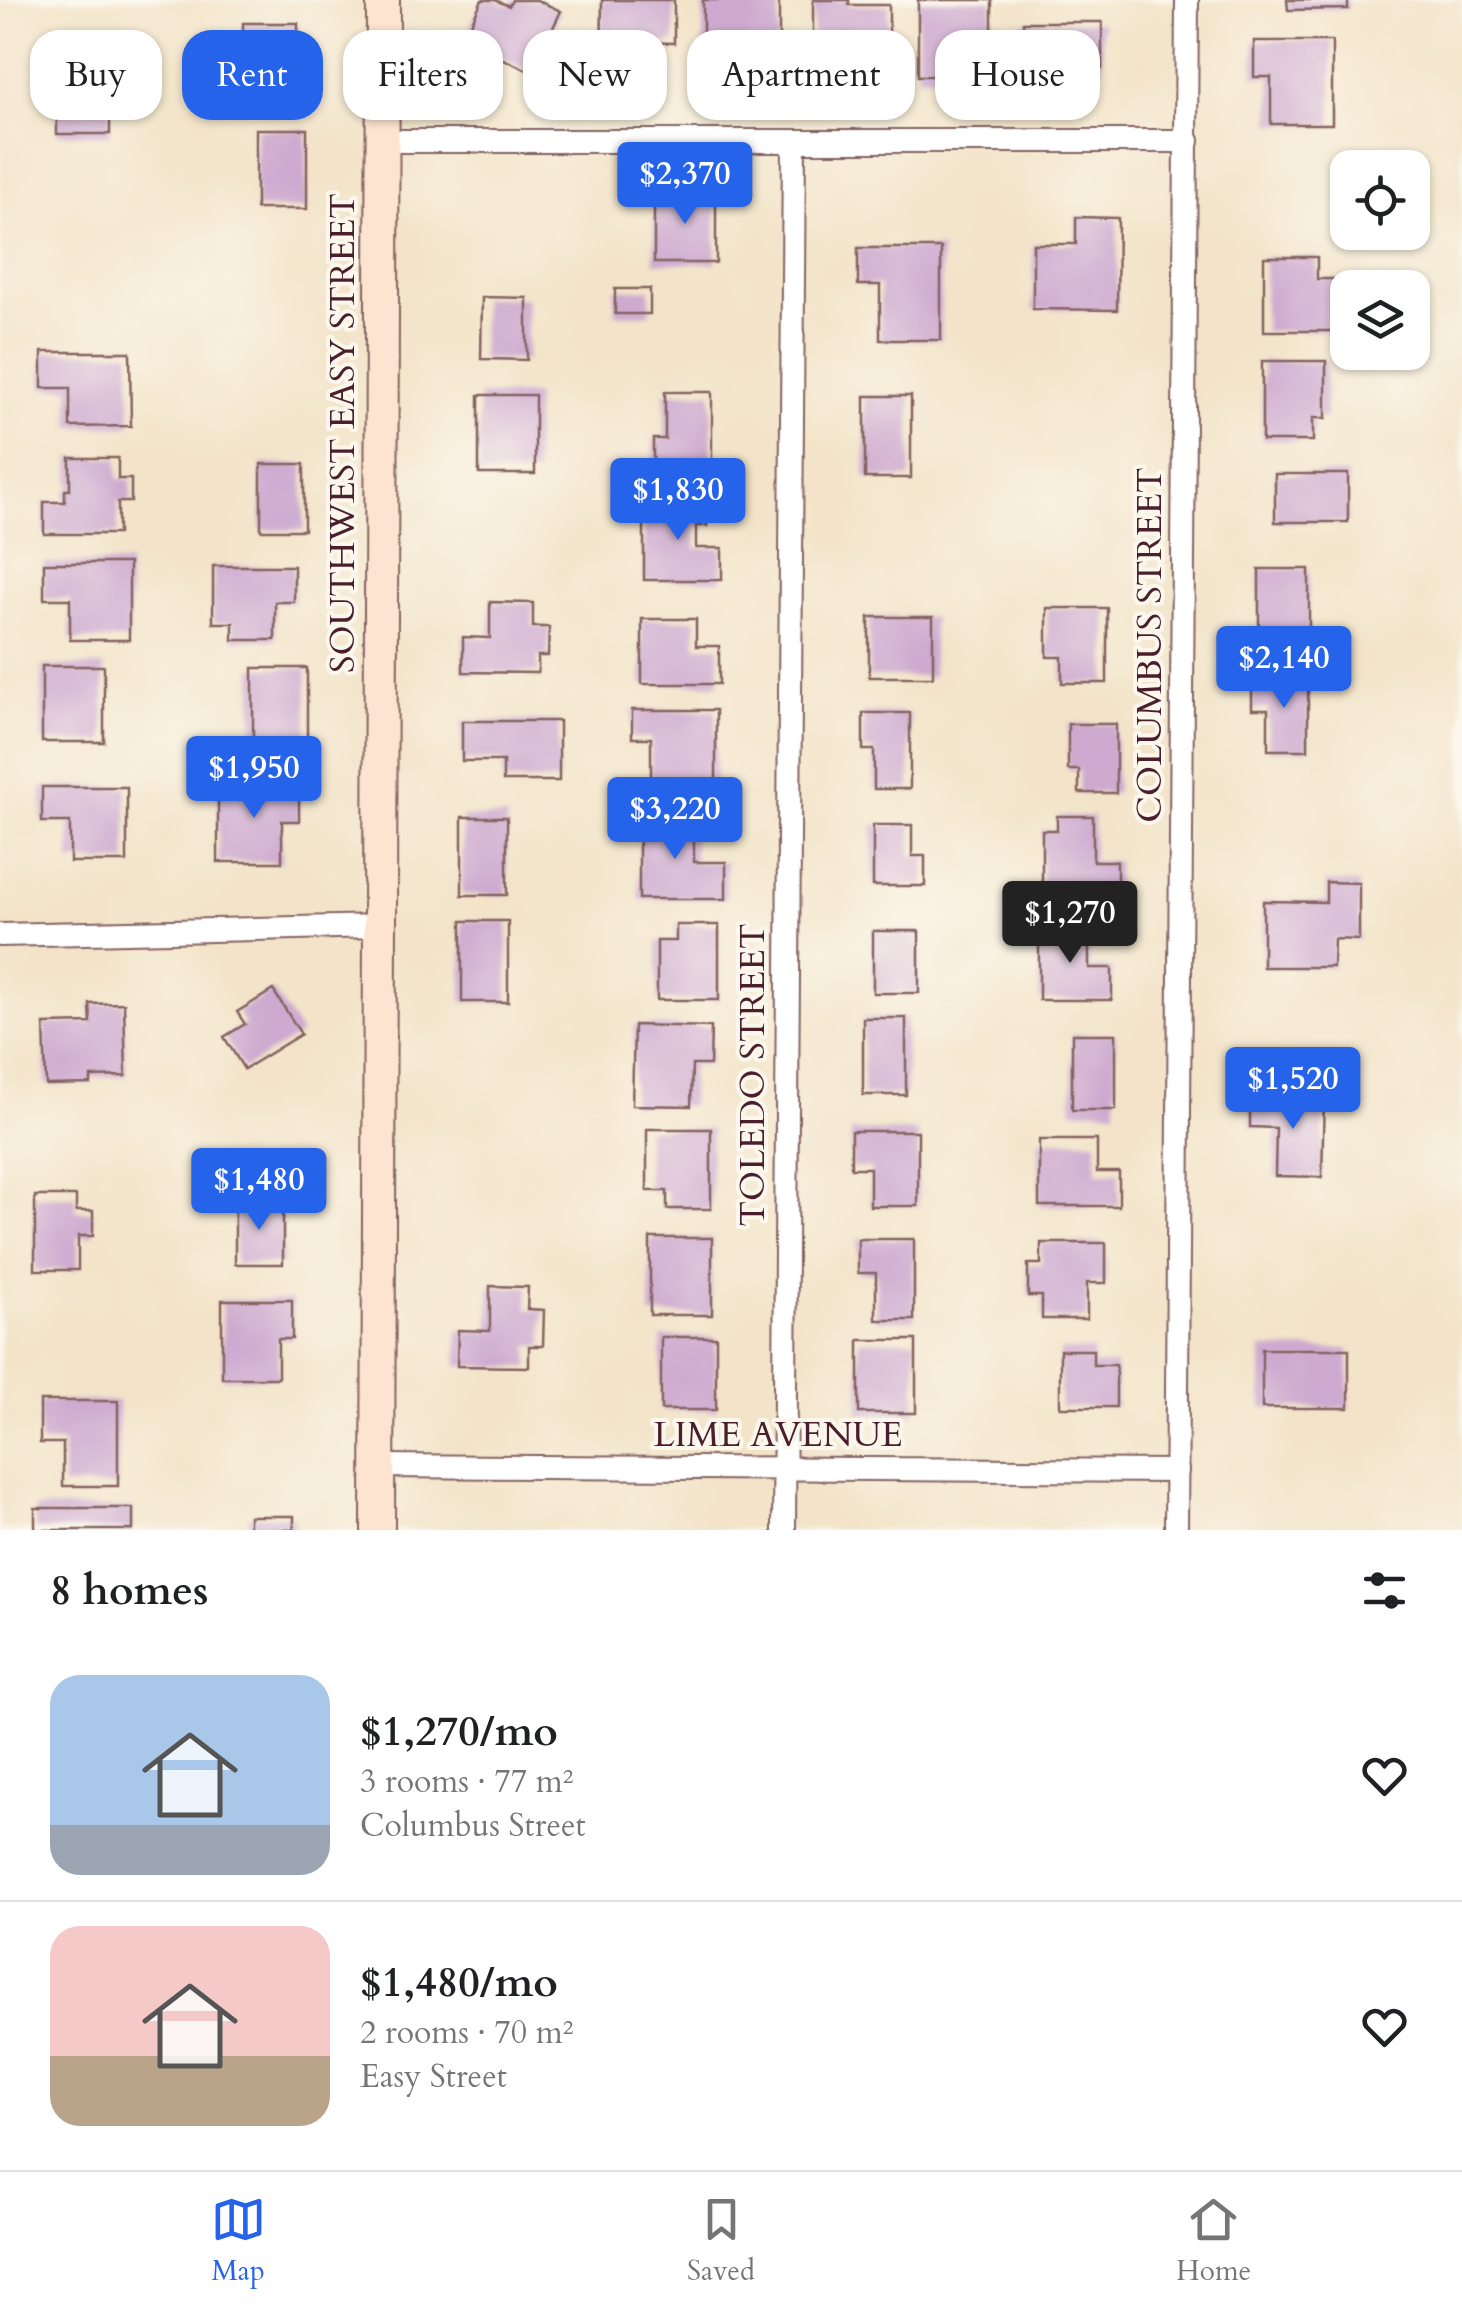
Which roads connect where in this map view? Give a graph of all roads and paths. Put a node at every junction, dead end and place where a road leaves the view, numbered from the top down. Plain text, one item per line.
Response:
1 (383, 0) edge
2 (1187, 0) edge
3 (383, 141) junction
4 (794, 141) junction
5 (1188, 141) junction
6 (379, 926) junction
7 (0, 934) edge
8 (378, 1466) junction
9 (784, 1470) junction
10 (1177, 1471) junction
11 (378, 1530) edge
12 (784, 1530) edge
13 (1176, 1530) edge

1 - 3 street, SOUTHWEST EASY STREET
2 - 5 street, COLUMBUS STREET
3 - 4 street
3 - 6 street, SOUTHWEST EASY STREET
4 - 5 street
4 - 9 street, TOLEDO STREET
5 - 10 street, COLUMBUS STREET
6 - 7 street
6 - 8 street, SOUTHWEST EASY STREET
8 - 9 street, LIME AVENUE
8 - 11 street, SOUTHWEST EASY STREET
9 - 10 street, LIME AVENUE
9 - 12 street, TOLEDO STREET
10 - 13 street, COLUMBUS STREET

